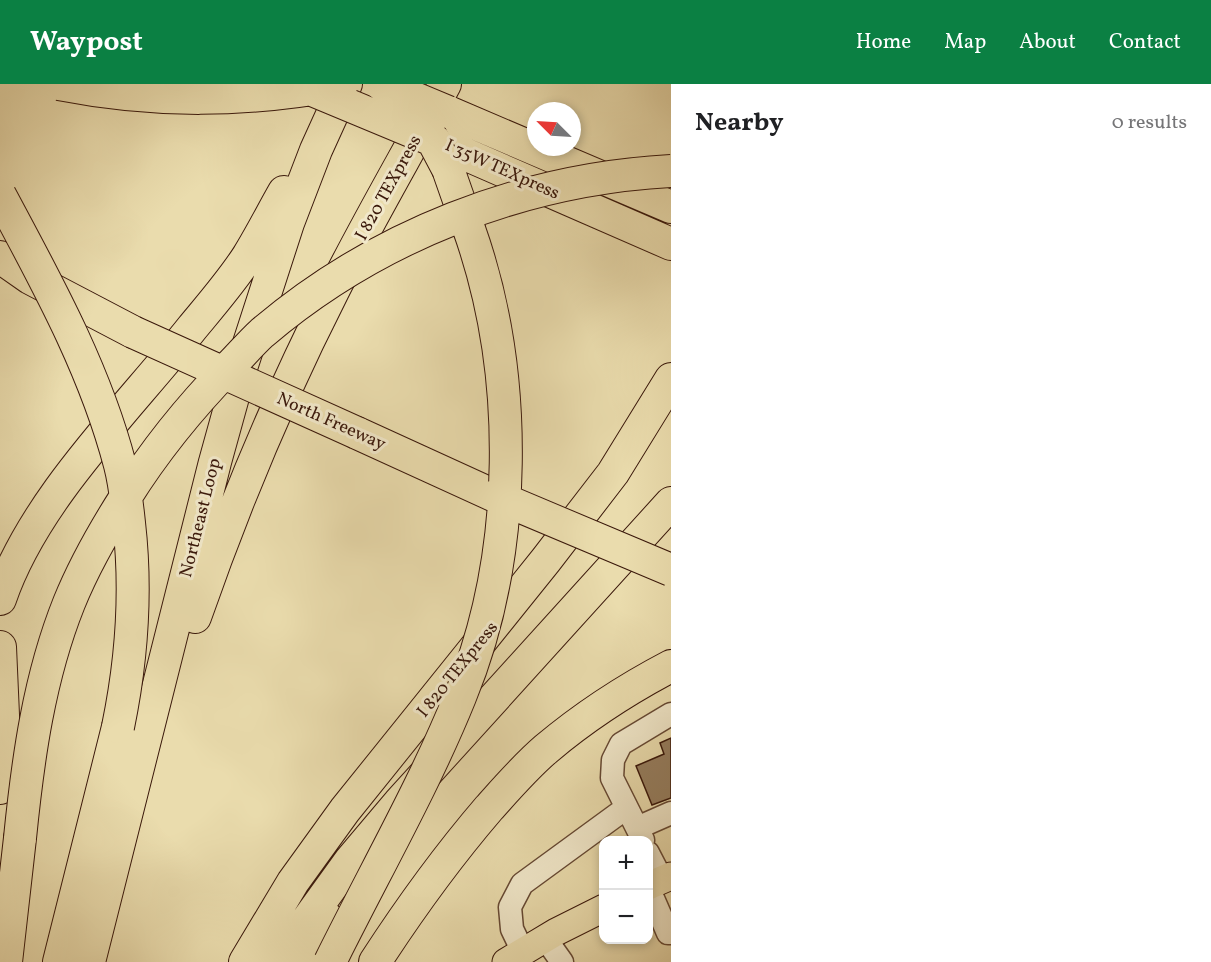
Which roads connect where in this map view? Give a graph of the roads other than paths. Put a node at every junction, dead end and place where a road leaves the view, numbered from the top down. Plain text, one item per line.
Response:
1 (59, 84) edge
2 (344, 84) edge
3 (381, 84) edge
4 (403, 84) edge
5 (304, 86) edge
6 (447, 98) edge
7 (332, 115) junction
8 (671, 171) edge
9 (0, 195) edge
10 (671, 207) edge
11 (671, 244) edge
12 (0, 256) edge
13 (671, 379) edge
14 (671, 503) edge
15 (671, 570) edge
16 (0, 599) edge
17 (0, 647) edge
18 (671, 666) edge
19 (671, 714) edge
20 (150, 723) junction
21 (0, 788) edge
22 (399, 803) junction
23 (626, 808) junction
24 (671, 813) edge
25 (639, 834) edge
26 (657, 882) edge
27 (599, 910) edge
28 (671, 933) edge
29 (532, 946) edge
30 (6, 962) edge
31 (59, 962) edge
32 (89, 962) edge
33 (246, 962) edge
34 (277, 962) edge
35 (305, 962) edge
36 (330, 962) edge
37 (375, 962) edge
38 (562, 962) edge

1 - 2 highway, bridge
2 - 7 highway, Northeast Loop
3 - 6 highway, I 35W TEXpress, bridge
4 - 36 highway, bridge
5 - 11 highway, I 35W TEXpress, bridge
6 - 10 highway, I 35W TEXpress
6 - 20 highway, I 820 TEXpress
7 - 16 highway
7 - 20 highway, Northeast Loop
8 - 30 highway, bridge
9 - 31 highway, bridge
12 - 15 highway, North Freeway, bridge
13 - 33 highway, I 820 TEXpress
14 - 22 highway
17 - 21 highway
18 - 37 highway
19 - 23 lane
20 - 32 highway, Northeast Loop
22 - 34 highway
22 - 35 highway
23 - 25 lane
23 - 29 lane
24 - 25 lane
26 - 28 lane
27 - 29 main road
29 - 38 lane

